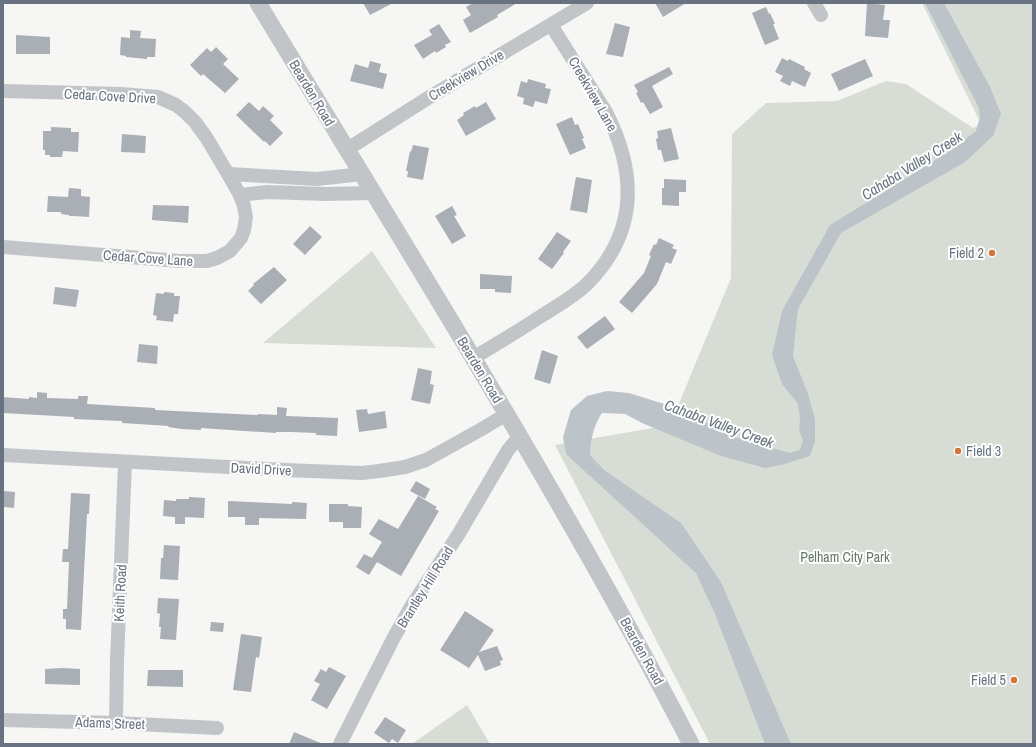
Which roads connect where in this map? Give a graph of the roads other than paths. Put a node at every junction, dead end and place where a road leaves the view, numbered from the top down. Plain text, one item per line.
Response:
1 (258, 3) edge
2 (587, 3) edge
3 (551, 25) junction
4 (3, 91) edge
5 (346, 150) junction
6 (228, 174) junction
7 (362, 174) junction
8 (373, 193) junction
9 (240, 195) junction
10 (3, 247) edge
11 (473, 358) junction
12 (507, 414) junction
13 (520, 436) junction
14 (3, 455) edge
15 (125, 462) junction
16 (3, 720) edge
17 (116, 723) junction
18 (217, 728) dead end
19 (340, 744) edge
20 (691, 744) edge

1 - 5 street, Bearden Road
2 - 3 street, Creekview Drive
3 - 5 street, Creekview Drive
3 - 11 street, Creekview Lane
4 - 6 street, Cedar Cove Drive
5 - 7 street, Bearden Road
6 - 7 street
6 - 9 street, Cedar Cove Drive
7 - 8 street, Bearden Road
8 - 9 street
8 - 11 street, Bearden Road
9 - 10 street, Cedar Cove Lane
11 - 12 street, Bearden Road
12 - 13 street, Bearden Road
12 - 15 street, David Drive
13 - 19 street, Brantley Hill Road
13 - 20 street, Bearden Road
14 - 15 street, David Drive
15 - 17 street, Keith Road
16 - 17 street, Adams Street
17 - 18 street, Adams Street

